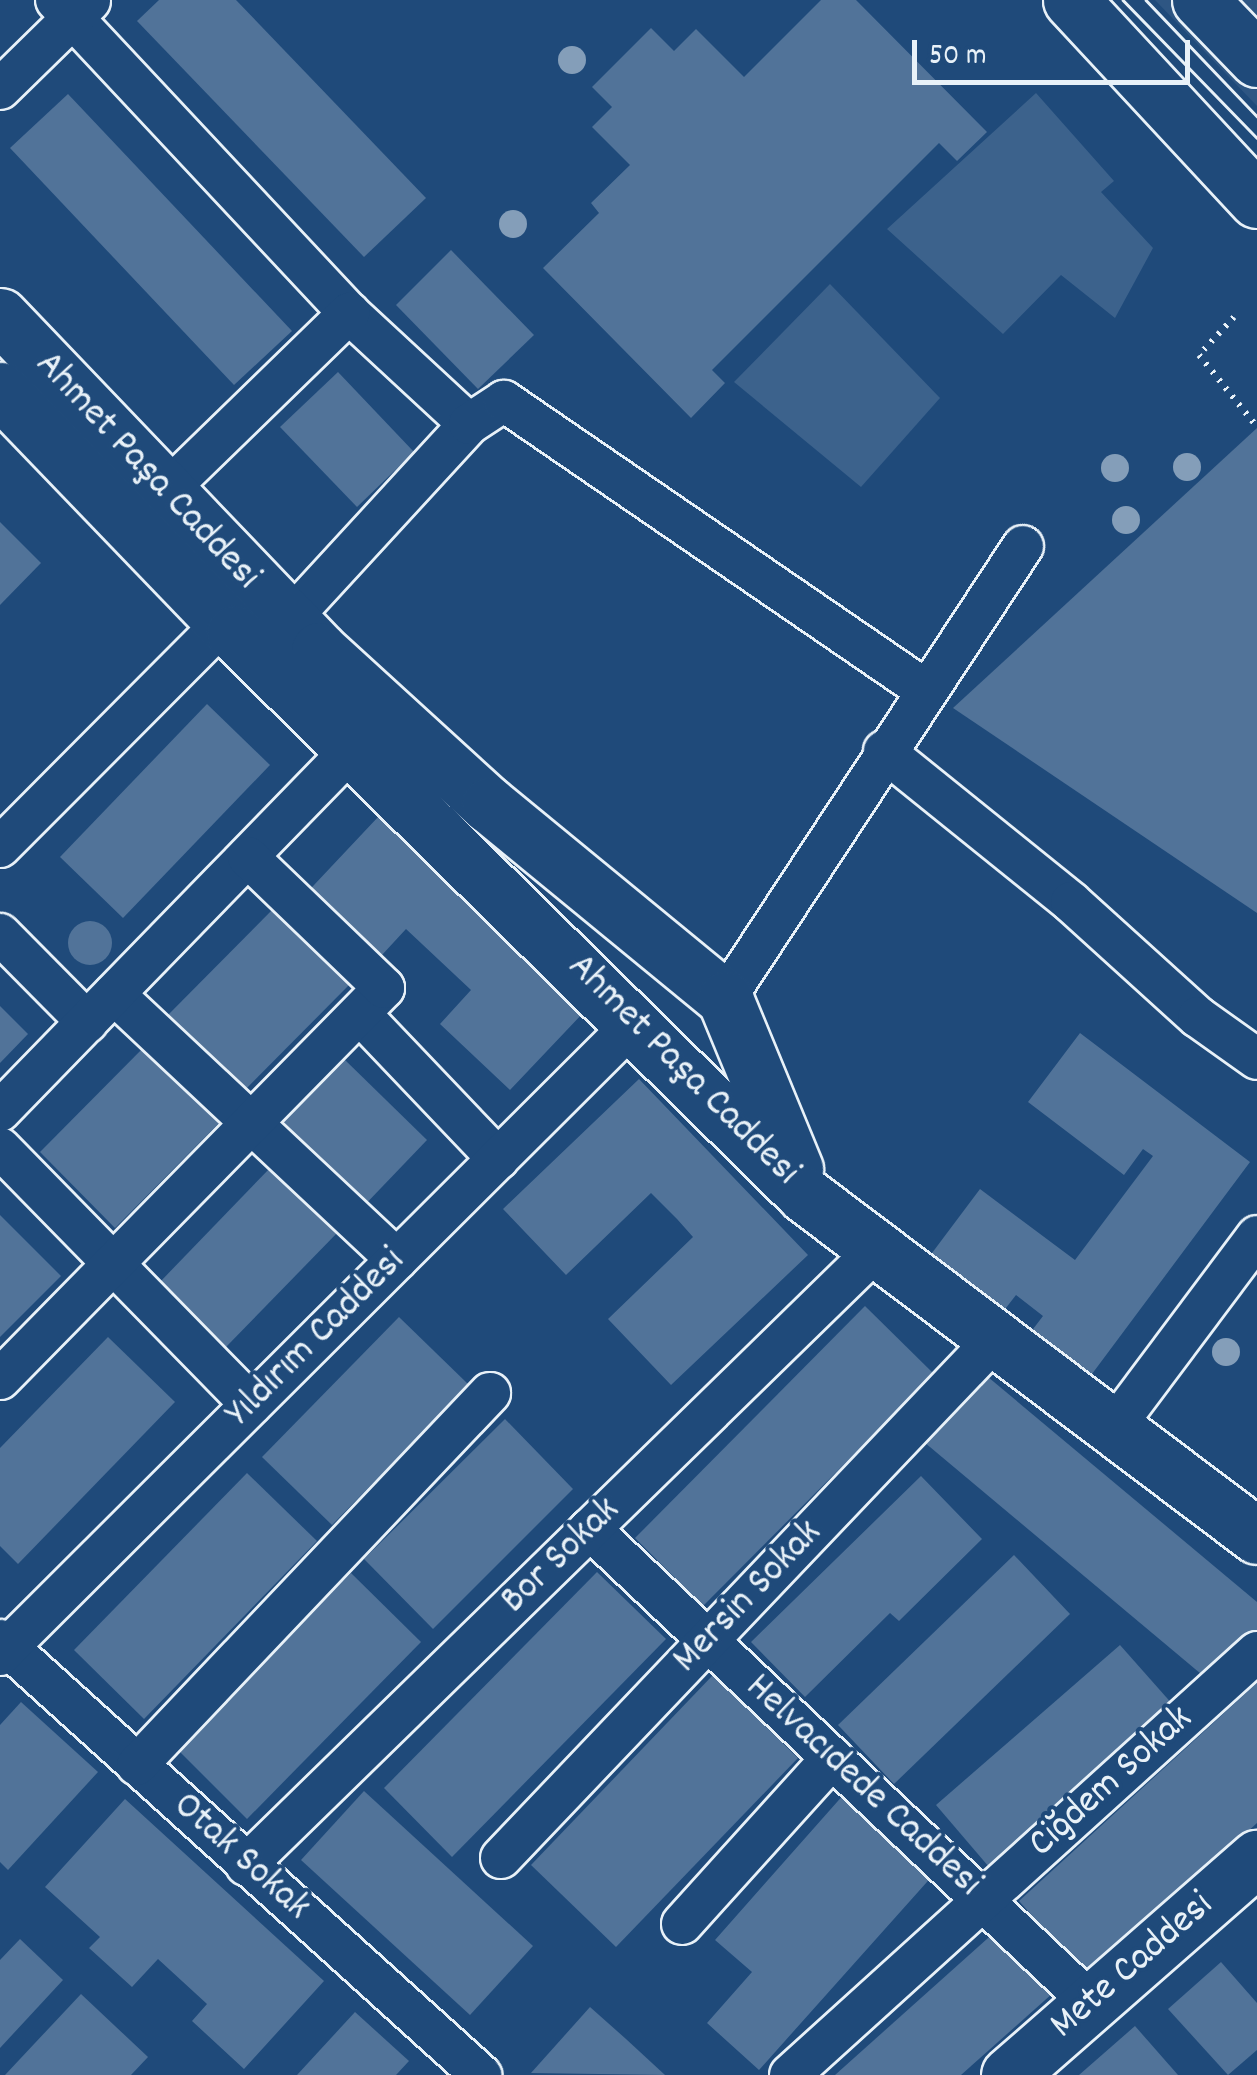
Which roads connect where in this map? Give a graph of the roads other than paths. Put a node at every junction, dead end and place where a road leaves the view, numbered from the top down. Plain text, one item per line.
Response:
1 (1070, 0) edge
2 (1200, 0) edge
3 (73, 6) edge
4 (1257, 59) edge
5 (0, 89) edge
6 (1257, 200) edge
7 (349, 313) junction
8 (0, 316) edge
9 (0, 390) edge
10 (469, 424) junction
11 (163, 494) junction
12 (1023, 546) dead end
13 (288, 621) junction
14 (224, 622) junction
15 (924, 688) junction
16 (353, 748) junction
17 (884, 751) junction
18 (0, 847) edge
19 (248, 857) junction
20 (0, 934) edge
21 (725, 999) junction
22 (100, 1008) junction
23 (361, 1015) junction
24 (635, 1022) junction
25 (1257, 1058) edge
26 (0, 1111) edge
27 (253, 1124) junction
28 (0, 1148) edge
29 (498, 1158) junction
30 (806, 1195) junction
31 (1257, 1236) edge
32 (878, 1249) junction
33 (396, 1260) junction
34 (114, 1264) junction
35 (996, 1337) junction
36 (0, 1379) edge
37 (490, 1393) dead end
38 (251, 1404) junction
39 (1115, 1426) junction
40 (590, 1530) junction
41 (1257, 1536) edge
42 (708, 1641) junction
43 (2, 1647) edge
44 (1257, 1652) edge
45 (832, 1758) junction
46 (137, 1765) junction
47 (500, 1858) dead end
48 (1257, 1858) edge
49 (246, 1865) junction
50 (982, 1901) junction
51 (682, 1924) dead end
52 (1091, 2004) junction
53 (480, 2075) edge
54 (790, 2075) edge
55 (1009, 2075) edge

1 - 6 main road
2 - 4 main road
3 - 5 street
3 - 7 street
7 - 10 street
7 - 11 street
8 - 11 main road, Ahmet Paşa Caddesi
9 - 14 main road, Ahmet Paşa Caddesi
10 - 13 street
10 - 15 street
11 - 13 main road, Ahmet Paşa Caddesi
12 - 15 street
13 - 21 main road, Ahmet Paşa Caddesi
14 - 16 main road, Ahmet Paşa Caddesi
14 - 18 street
15 - 17 street
16 - 19 street
16 - 24 main road, Ahmet Paşa Caddesi
17 - 21 street
17 - 25 street
19 - 22 street
19 - 23 street
20 - 22 street
21 - 30 main road, Ahmet Paşa Caddesi
22 - 26 street
22 - 27 street
23 - 27 street
23 - 29 street
24 - 29 street, Yıldırım Caddesi
24 - 30 main road, Ahmet Paşa Caddesi
27 - 33 street
27 - 34 street
28 - 34 street
29 - 33 street, Yıldırım Caddesi
30 - 32 main road
31 - 39 street
32 - 35 main road
32 - 40 street, Bor Sokak
33 - 38 street, Yıldırım Caddesi
34 - 36 street
34 - 38 street
35 - 39 main road
35 - 42 street, Mersin Sokak
37 - 46 street
38 - 43 street, Yıldırım Caddesi
39 - 41 main road
40 - 42 street, Helvacıdede Caddesi
40 - 49 street, Bor Sokak
42 - 45 street, Helvacıdede Caddesi
42 - 47 street, Mersin Sokak
43 - 46 street, Otak Sokak
44 - 50 street, Ciğdem Sokak
45 - 50 street, Helvacıdede Caddesi
45 - 51 street
46 - 49 street, Otak Sokak
48 - 52 main road, Mete Caddesi
49 - 53 street, Otak Sokak
50 - 52 street, Helvacıdede Caddesi
50 - 54 street, Ciğdem Sokak
52 - 55 main road, Mete Caddesi

